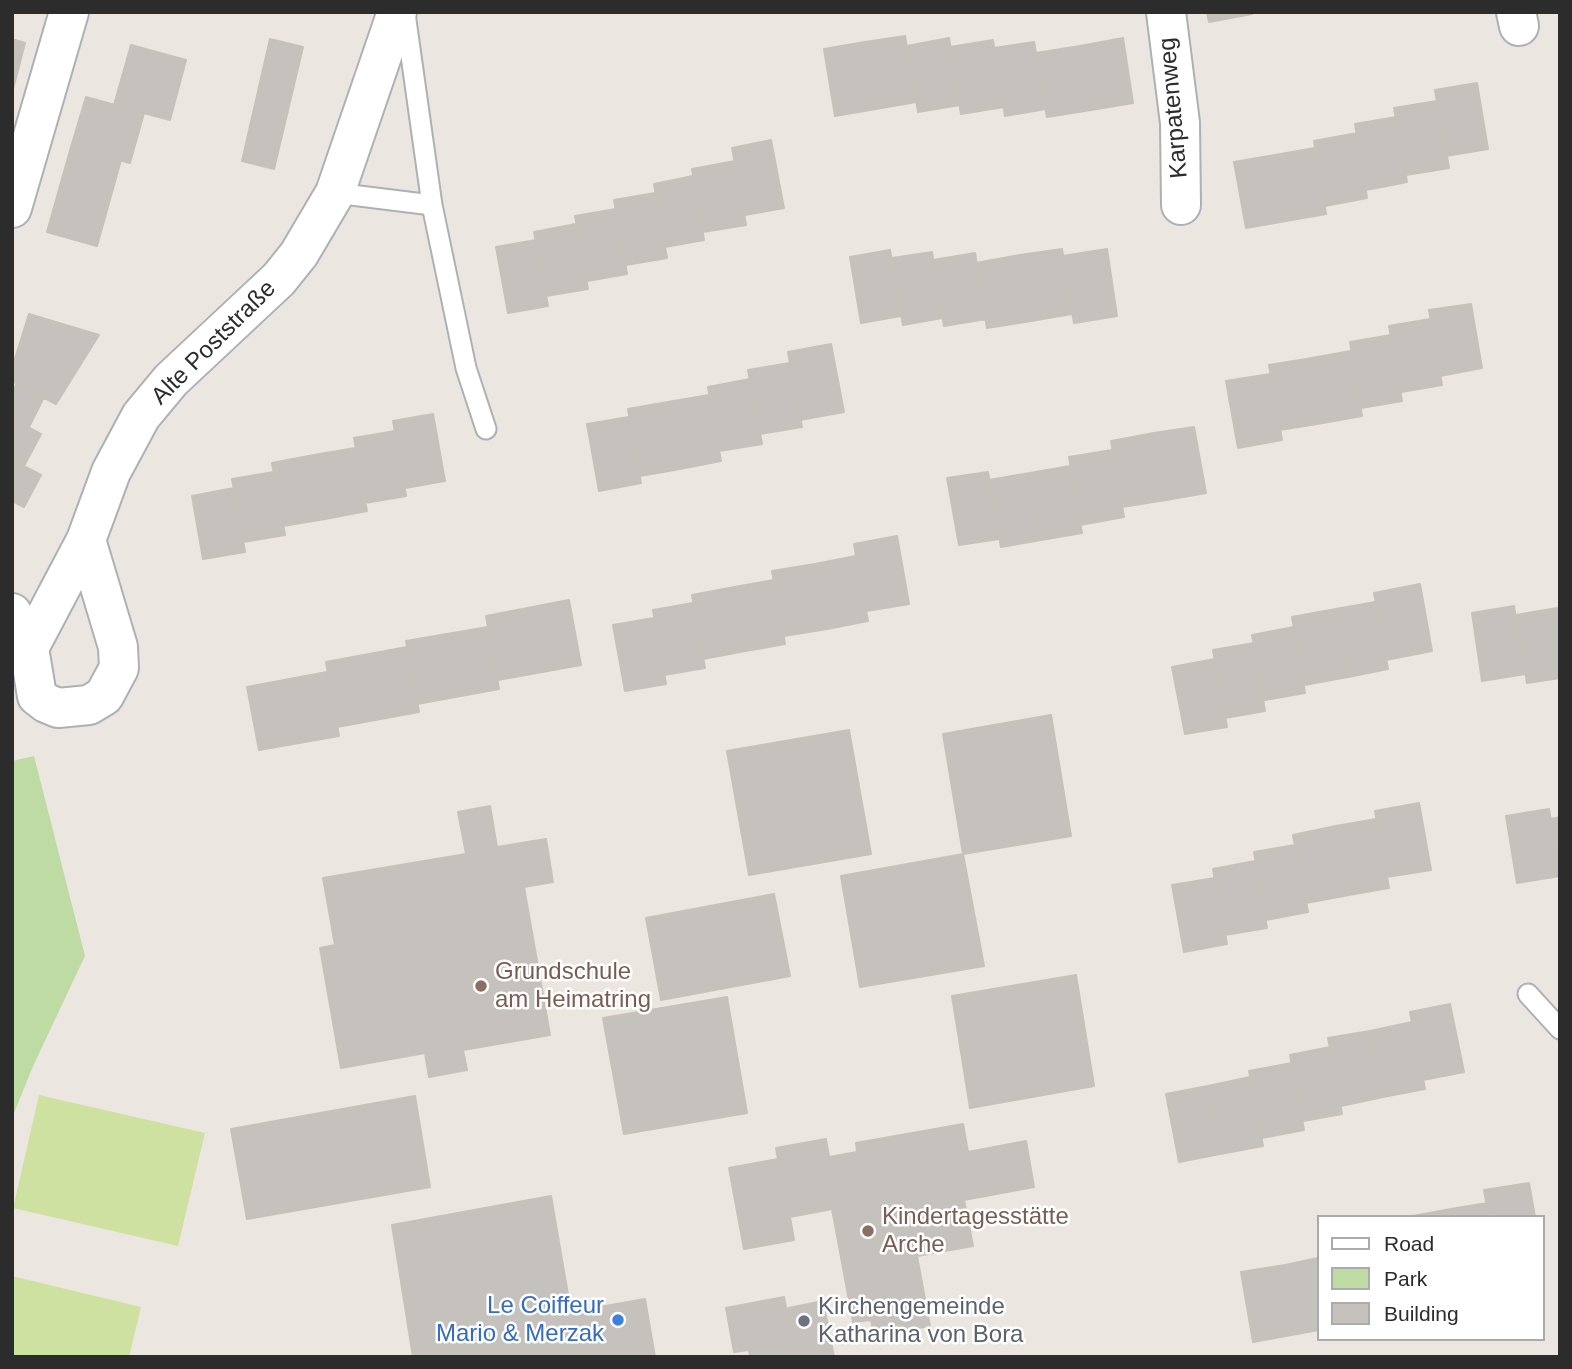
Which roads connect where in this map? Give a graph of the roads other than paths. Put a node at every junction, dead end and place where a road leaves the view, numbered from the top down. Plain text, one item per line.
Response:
1 (69, 12) edge
2 (397, 12) edge
3 (405, 12) edge
4 (1166, 12) edge
5 (334, 193) junction
6 (432, 205) junction
7 (1181, 205) dead end
8 (12, 208) edge
9 (486, 429) dead end
10 (86, 540) junction
11 (12, 613) edge
12 (29, 648) junction
13 (1528, 994) dead end
14 (1560, 1029) edge

1 - 8 street
2 - 5 street, Alte Poststraße
3 - 6 lane
4 - 7 street, Karpatenweg
5 - 6 lane
5 - 10 street, Alte Poststraße
6 - 9 lane
10 - 12 street, Alte Poststraße
10 - 12 street
11 - 12 street
13 - 14 lane

